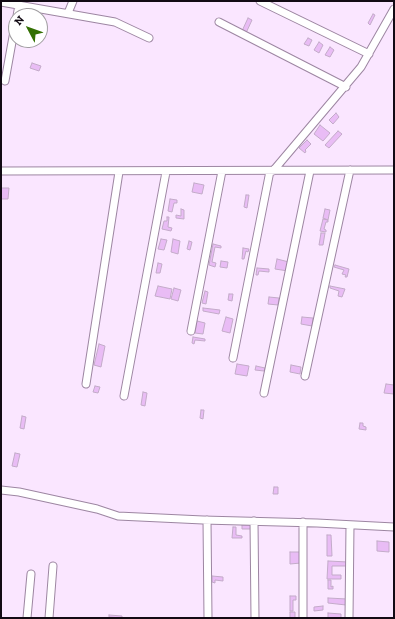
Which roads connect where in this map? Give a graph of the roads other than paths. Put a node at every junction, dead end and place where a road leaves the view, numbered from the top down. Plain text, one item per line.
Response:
1 (73, 1) edge
2 (260, 1) edge
3 (1, 2) edge
4 (30, 4) edge
5 (19, 5) junction
6 (18, 8) edge
7 (394, 9) edge
8 (68, 13) junction
9 (219, 22) dead end
10 (149, 38) dead end
11 (11, 48) edge
12 (369, 54) junction
13 (5, 81) dead end
14 (346, 87) junction
15 (350, 170) junction
16 (394, 170) edge
17 (1, 171) edge
18 (272, 171) junction
19 (310, 171) junction
20 (119, 172) junction
21 (166, 172) junction
22 (222, 172) junction
23 (191, 331) dead end
24 (233, 358) dead end
25 (305, 376) dead end
26 (86, 384) dead end
27 (264, 393) dead end
28 (124, 396) dead end
29 (1, 490) edge
30 (207, 520) junction
31 (254, 521) junction
32 (303, 522) junction
33 (350, 525) junction
34 (394, 527) edge
35 (53, 566) dead end
36 (31, 574) dead end
37 (27, 618) edge
38 (49, 618) edge
39 (208, 618) edge
40 (255, 618) edge
41 (303, 618) edge
42 (349, 618) edge

1 - 8 street
2 - 12 street
3 - 5 street
4 - 5 street
4 - 8 street
5 - 6 street
7 - 12 street
8 - 10 street
9 - 14 street
11 - 13 street
12 - 14 street
14 - 18 street
15 - 16 street
15 - 19 street
15 - 25 street
17 - 20 street
18 - 19 street
18 - 22 street
18 - 24 street
19 - 27 street
20 - 21 street
20 - 26 street
21 - 22 street
21 - 28 street
22 - 23 street
29 - 30 street
30 - 31 street
30 - 39 street
31 - 32 street
31 - 40 street
32 - 33 street
32 - 41 street
33 - 34 street
33 - 42 street
35 - 38 street
36 - 37 street

